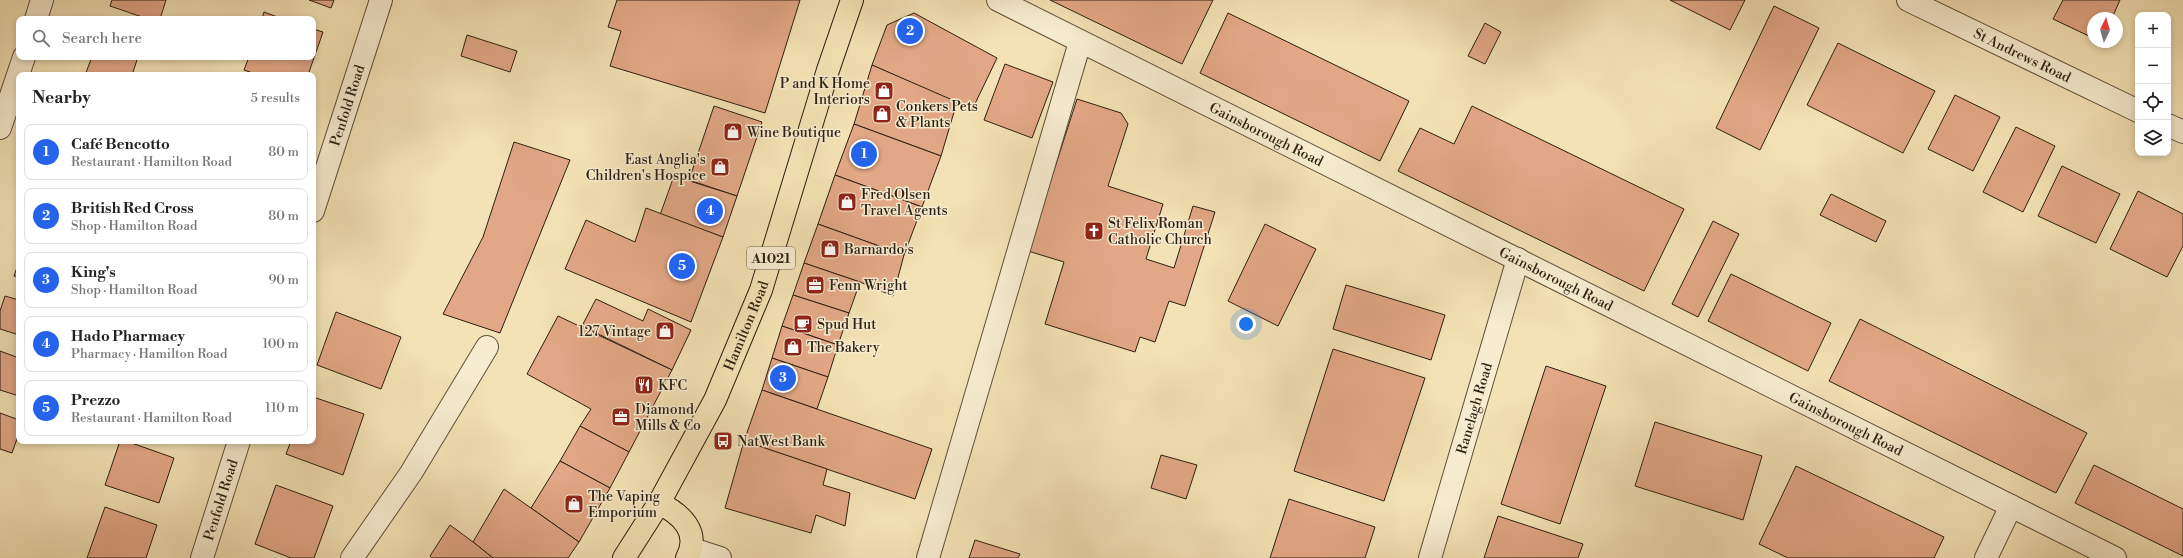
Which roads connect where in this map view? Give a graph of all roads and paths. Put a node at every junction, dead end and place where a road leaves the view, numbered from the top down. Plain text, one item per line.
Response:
1 (42, 0) edge
2 (381, 0) edge
3 (852, 0) edge
4 (998, 0) edge
5 (1908, 0) edge
6 (37, 16) edge
7 (1080, 42) junction
8 (23, 60) edge
9 (19, 72) edge
10 (16, 81) edge
11 (2135, 110) edge
12 (2171, 126) edge
13 (0, 128) edge
14 (2183, 132) edge
15 (316, 202) edge
16 (1518, 259) junction
17 (487, 347) dead end
18 (238, 444) edge
19 (659, 503) junction
20 (2011, 506) junction
21 (689, 554) edge
22 (202, 558) edge
23 (352, 558) edge
24 (624, 558) edge
25 (720, 558) edge
26 (928, 558) edge
27 (1430, 558) edge
28 (1986, 558) edge
29 (2115, 558) edge

1 - 6 street
2 - 15 street, Penfold Road
3 - 19 main road, Hamilton Road / A1021
4 - 7 street, Gainsborough Road
5 - 11 street, St Andrews Road
7 - 16 street, Gainsborough Road
7 - 26 street
8 - 9 street
10 - 13 street
12 - 14 street
16 - 20 street, Gainsborough Road
16 - 27 street, Ranelagh Road
17 - 23 street
18 - 22 street, Penfold Road
19 - 21 main road
19 - 24 main road, Hamilton Road / A1021
20 - 28 street
20 - 29 street, Gainsborough Road
21 - 25 street

